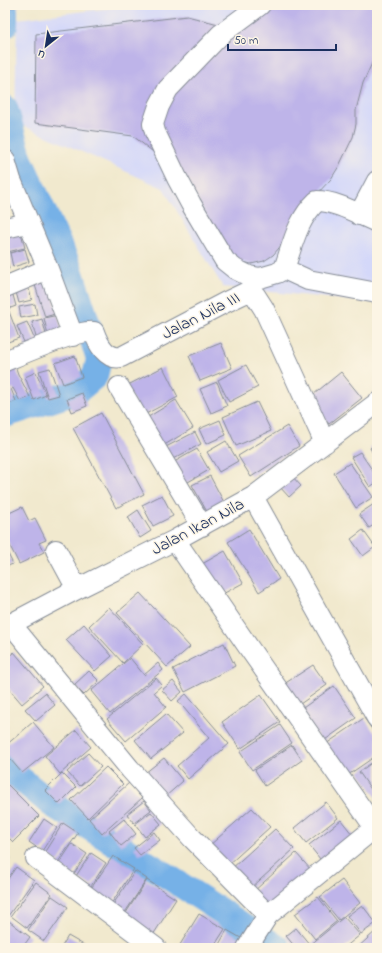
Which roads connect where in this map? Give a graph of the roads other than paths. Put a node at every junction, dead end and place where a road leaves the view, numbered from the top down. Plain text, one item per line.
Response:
1 (260, 5) edge
2 (5, 160) edge
3 (377, 181) edge
4 (9, 190) edge
5 (368, 218) edge
6 (28, 223) junction
7 (5, 228) edge
8 (48, 269) junction
9 (284, 269) junction
10 (5, 287) edge
11 (377, 292) edge
12 (77, 334) junction
13 (5, 360) edge
14 (119, 386) dead end
15 (377, 404) edge
16 (325, 443) junction
17 (253, 497) junction
18 (202, 526) junction
19 (175, 540) junction
20 (56, 550) dead end
21 (77, 589) junction
22 (8, 625) edge
23 (377, 718) edge
24 (376, 827) edge
25 (36, 858) dead end
26 (258, 930) edge
27 (156, 948) edge

1 - 9 street
2 - 4 street
3 - 5 street
4 - 6 street
5 - 9 street
6 - 7 street
6 - 8 street
8 - 10 street
8 - 12 street
9 - 11 street
12 - 13 street
12 - 16 street, Jalan Nila III
14 - 18 street
15 - 16 street, Jalan Ikan Nila
16 - 17 street, Jalan Ikan Nila
17 - 18 street, Jalan Ikan Nila
17 - 23 street
18 - 19 street, Jalan Ikan Nila
19 - 21 street, Jalan Ikan Nila
19 - 24 street
20 - 21 street
21 - 22 street, Jalan Ikan Nila
22 - 26 street
24 - 26 street
25 - 27 street

